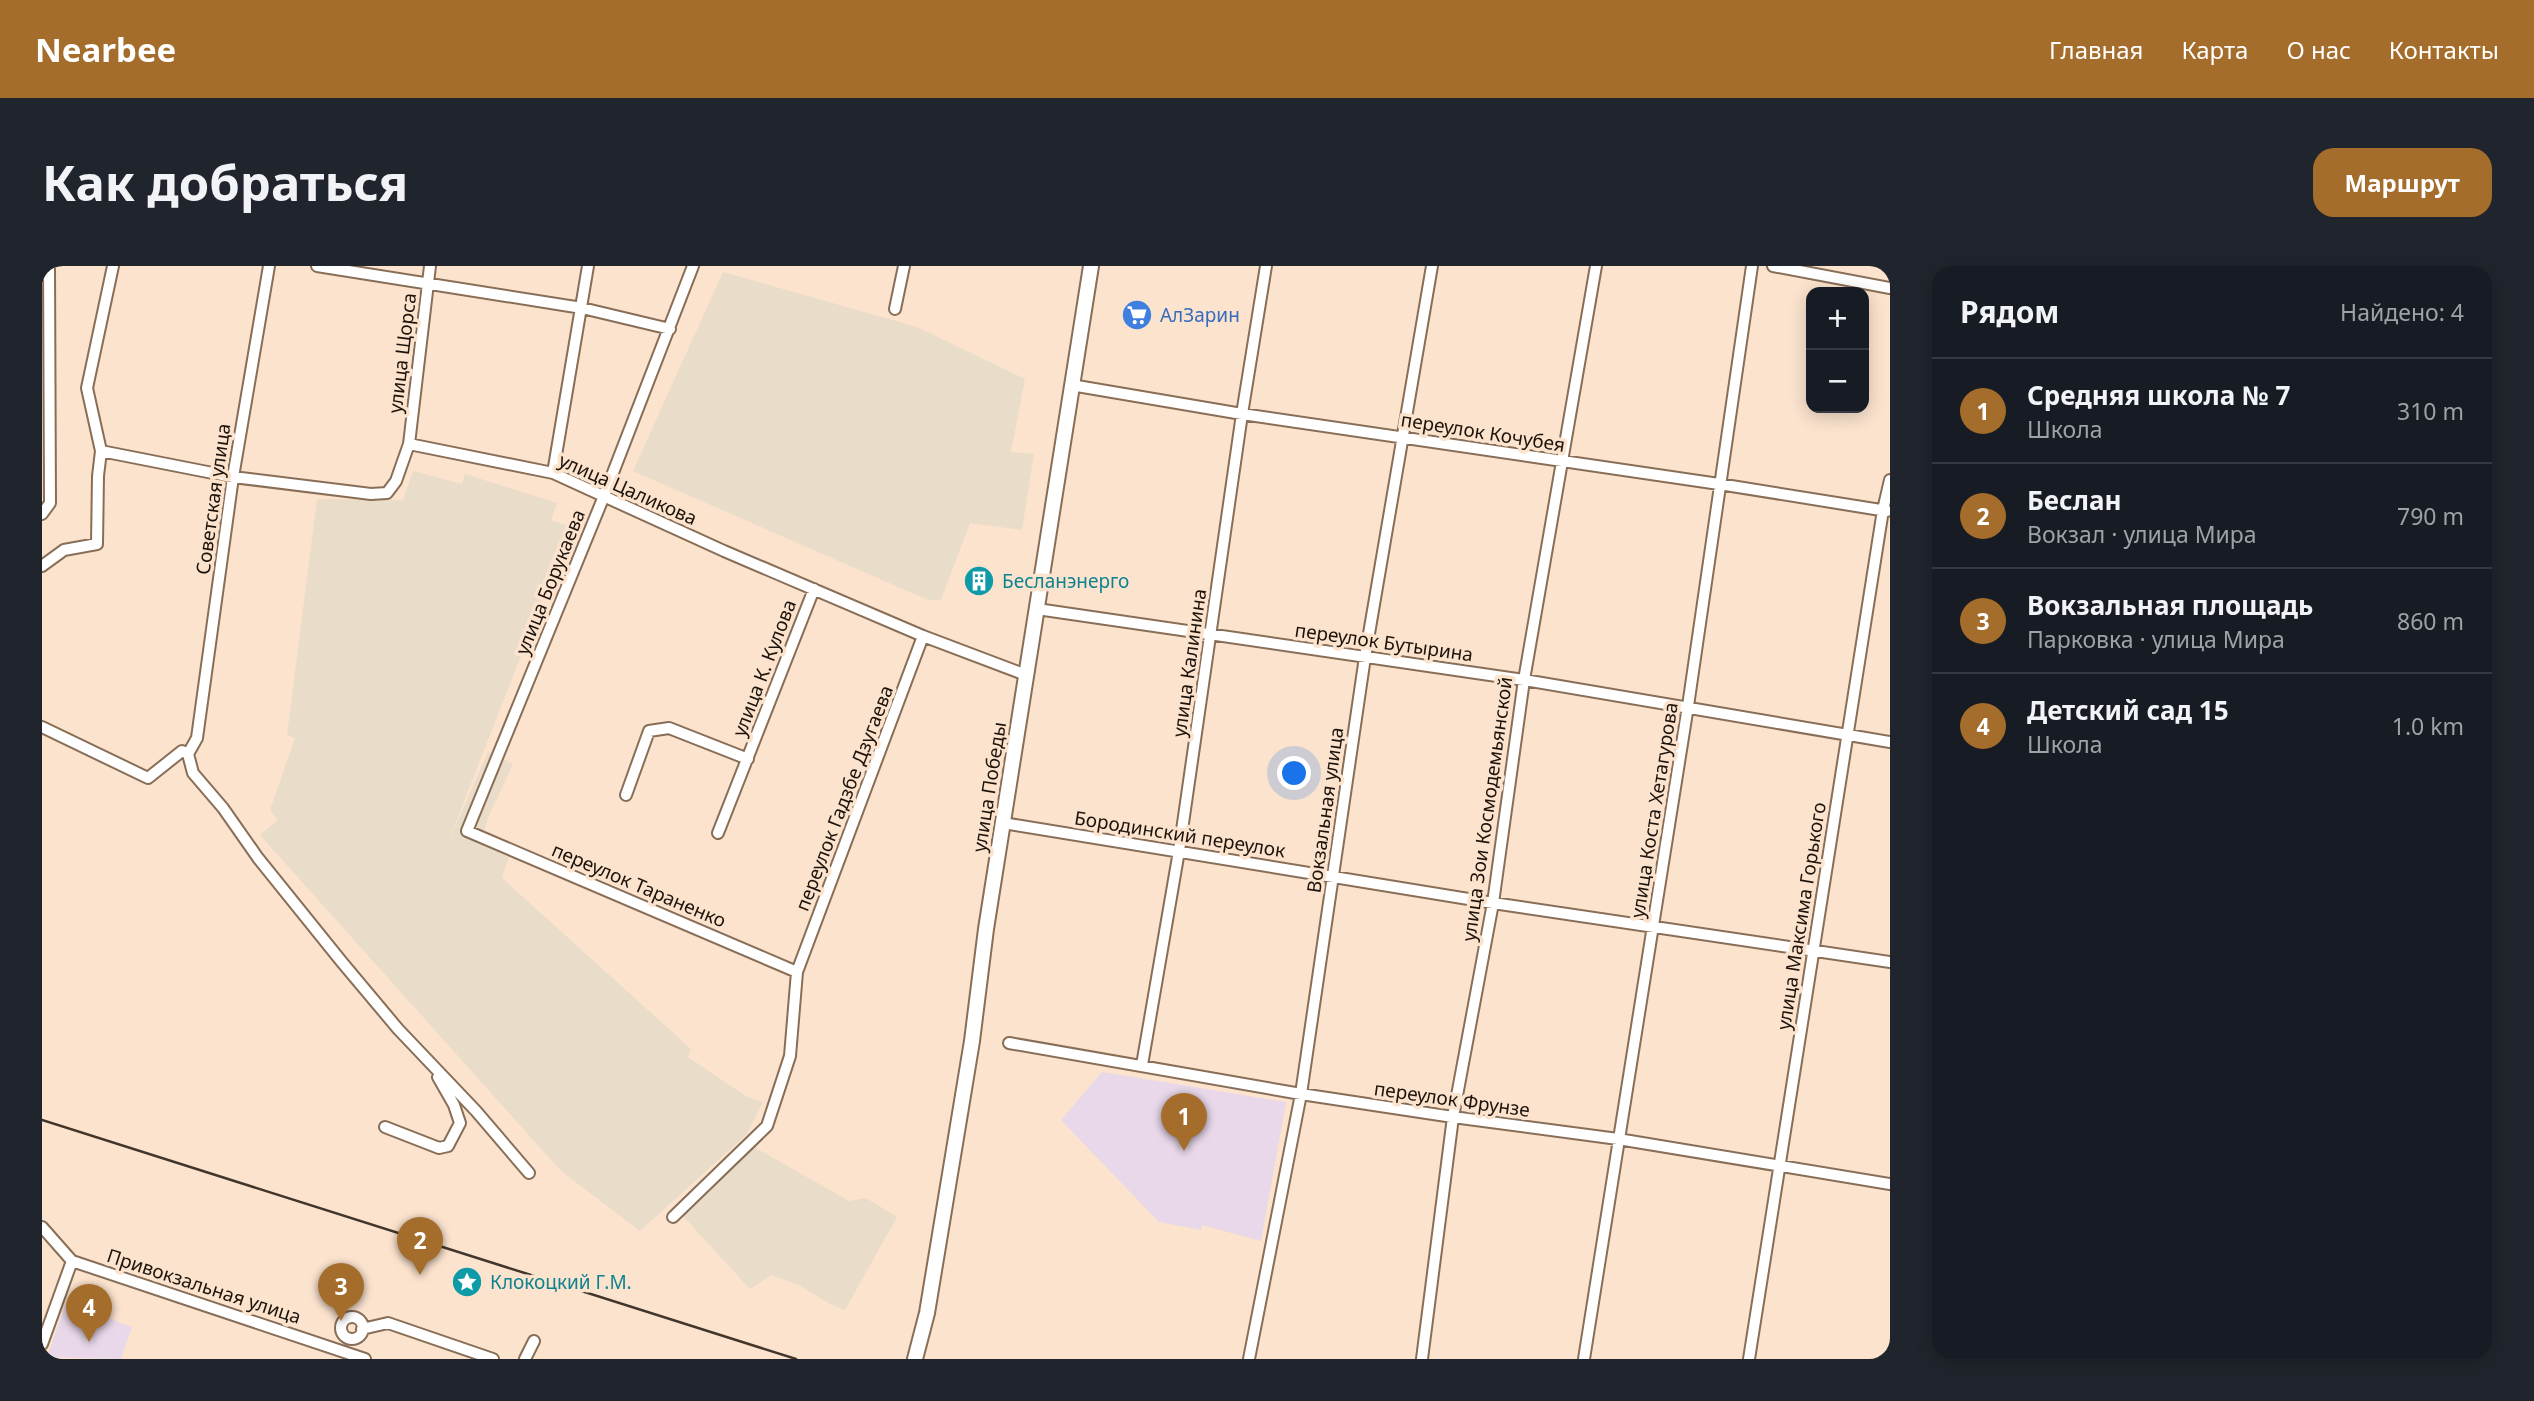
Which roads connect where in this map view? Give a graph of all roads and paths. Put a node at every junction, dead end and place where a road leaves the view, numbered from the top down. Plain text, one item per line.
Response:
1 (49, 266) edge
2 (113, 266) edge
3 (268, 266) edge
4 (317, 266) edge
5 (430, 266) edge
6 (588, 266) edge
7 (692, 266) edge
8 (904, 266) edge
9 (1091, 266) edge
10 (1266, 266) edge
11 (1432, 266) edge
12 (1596, 266) edge
13 (1752, 266) edge
14 (1773, 266) edge
15 (427, 282) junction
16 (1890, 288) edge
17 (582, 307) junction
18 (895, 309) dead end
19 (670, 329) junction
20 (1071, 386) junction
21 (1242, 414) junction
22 (1403, 437) junction
23 (409, 444) junction
24 (101, 451) junction
25 (1561, 462) junction
26 (553, 473) junction
27 (233, 477) junction
28 (1890, 480) edge
29 (1719, 484) junction
30 (604, 496) junction
31 (1887, 511) edge
32 (42, 514) edge
33 (42, 565) edge
34 (814, 589) junction
35 (1037, 609) junction
36 (1212, 635) junction
37 (923, 636) junction
38 (1365, 657) junction
39 (1026, 675) junction
40 (1524, 680) junction
41 (1688, 706) junction
42 (42, 727) edge
43 (1849, 735) junction
44 (1890, 742) edge
45 (188, 754) junction
46 (748, 759) junction
47 (626, 795) dead end
48 (1003, 823) junction
49 (467, 831) joint
50 (718, 833) dead end
51 (1179, 851) junction
52 (1333, 877) junction
53 (1493, 903) junction
54 (1654, 927) junction
55 (1812, 950) junction
56 (1890, 962) edge
57 (797, 972) junction
58 (1009, 1043) dead end
59 (1142, 1065) junction
60 (433, 1066) junction
61 (1301, 1094) junction
62 (1453, 1117) junction
63 (385, 1127) dead end
64 (1618, 1139) junction
65 (1777, 1167) junction
66 (529, 1173) dead end
67 (1890, 1184) edge
68 (673, 1217) dead end
69 (42, 1227) edge
70 (72, 1261) junction
71 (365, 1326) junction
72 (348, 1337) junction
73 (534, 1341) dead end
74 (42, 1344) edge
75 (342, 1355) edge
76 (365, 1359) edge
77 (493, 1359) edge
78 (525, 1359) edge
79 (915, 1359) edge
80 (1249, 1359) edge
81 (1423, 1359) edge
82 (1584, 1359) edge
83 (1749, 1359) edge

1 - 32 street
2 - 24 street
3 - 27 street, Советская улица
4 - 15 street
5 - 15 street, улица Щорса
6 - 17 street
7 - 19 street, улица Борукаева
8 - 18 street
9 - 20 main road, улица Победы
10 - 21 street, улица Калинина
11 - 22 street, Вокзальная улица
12 - 25 street, улица Зои Космодемьянской
13 - 29 street, улица Коста Хетагурова
14 - 16 street
15 - 17 street
15 - 23 street, улица Щорса
17 - 19 street
17 - 26 street
19 - 30 street, улица Борукаева
20 - 21 street, переулок Кочубея
20 - 35 main road, улица Победы
21 - 22 street, переулок Кочубея
21 - 36 street, улица Калинина
22 - 25 street, переулок Кочубея
22 - 38 street, Вокзальная улица
23 - 26 street, улица Цаликова
23 - 27 street
24 - 27 street
24 - 33 street
25 - 29 street, переулок Кочубея
25 - 40 street, улица Зои Космодемьянской
26 - 30 street, улица Цаликова
27 - 45 street, Советская улица
28 - 31 street, улица Максима Горького
29 - 31 street, переулок Кочубея
29 - 41 street, улица Коста Хетагурова
30 - 34 street, улица Цаликова
30 - 49 street, улица Борукаева
31 - 43 street, улица Максима Горького
34 - 37 street, улица Цаликова
34 - 46 street, улица К. Кулова
35 - 36 street, переулок Бутырина
35 - 39 main road, улица Победы
36 - 38 street, переулок Бутырина
36 - 51 street, улица Калинина
37 - 39 street, улица Цаликова
37 - 57 street, переулок Гадзбе Дзугаева
38 - 40 street, переулок Бутырина
38 - 52 street, Вокзальная улица
39 - 48 main road, улица Победы
40 - 41 street, переулок Бутырина
40 - 53 street, улица Зои Космодемьянской
41 - 43 street, переулок Бутырина
41 - 54 street, улица Коста Хетагурова
42 - 45 street
43 - 44 street, переулок Бутырина
43 - 55 street, улица Максима Горького
45 - 60 street
46 - 47 street, улица К. Кулова
46 - 50 street, улица К. Кулова
48 - 51 street, Бородинский переулок
48 - 79 main road, улица Победы
49 - 57 street, переулок Тараненко
51 - 52 street, Бородинский переулок
51 - 59 street, улица Калинина
52 - 53 street, Бородинский переулок
52 - 61 street, Вокзальная улица
53 - 54 street, Бородинский переулок
53 - 62 street, улица Зои Космодемьянской
54 - 55 street, Бородинский переулок
54 - 64 street, улица Коста Хетагурова
55 - 56 street, Бородинский переулок
55 - 65 street, улица Максима Горького
57 - 68 street, переулок Гадзбе Дзугаева
58 - 59 street, переулок Фрунзе
59 - 61 street, переулок Фрунзе
60 - 63 street
60 - 66 street
61 - 62 street, переулок Фрунзе
61 - 80 street, Вокзальная улица
62 - 64 street, переулок Фрунзе
62 - 81 street, улица Зои Космодемьянской
64 - 65 street, переулок Фрунзе
64 - 82 street, улица Коста Хетагурова
65 - 67 street, переулок Фрунзе
65 - 83 street, улица Максима Горького
69 - 70 street
70 - 74 street
70 - 75 street, Привокзальная улица
71 - 72 street
71 - 72 street
71 - 77 street
72 - 75 street
73 - 78 street
75 - 76 street, Привокзальная улица

